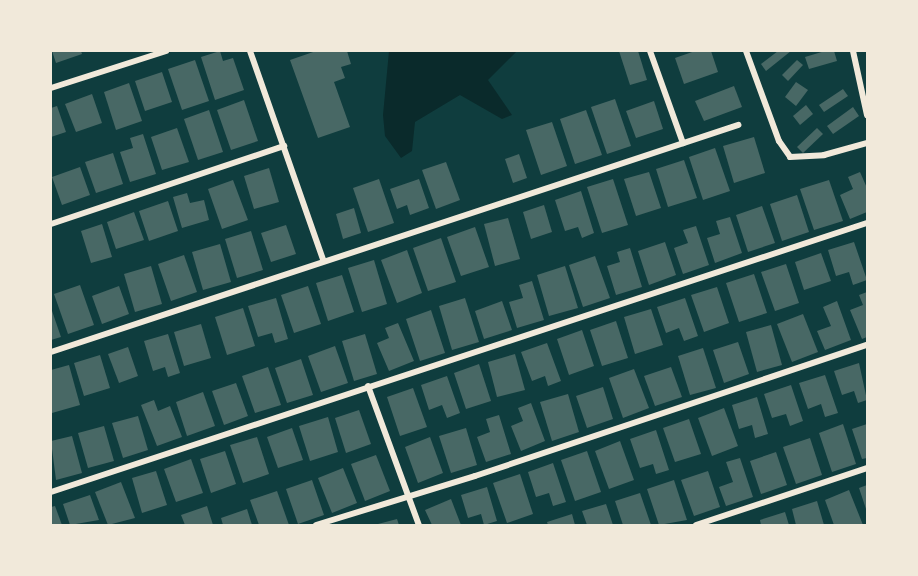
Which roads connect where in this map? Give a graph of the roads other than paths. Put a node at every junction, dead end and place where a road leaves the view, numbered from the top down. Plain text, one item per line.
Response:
1 (166, 51) edge
2 (250, 51) edge
3 (650, 51) edge
4 (746, 51) edge
5 (853, 51) edge
6 (51, 88) edge
7 (867, 115) edge
8 (738, 124) dead end
9 (683, 143) junction
10 (867, 143) edge
11 (284, 147) junction
12 (867, 223) edge
13 (51, 224) edge
14 (323, 260) junction
15 (867, 345) edge
16 (51, 352) edge
17 (368, 386) junction
18 (867, 468) edge
19 (51, 492) edge
20 (409, 494) junction
21 (316, 525) edge
22 (419, 525) edge
23 (696, 525) edge

1 - 6 street
2 - 11 street
3 - 9 street
4 - 10 street
5 - 7 street
8 - 9 street
9 - 14 street
11 - 13 street
11 - 14 street
12 - 17 street
14 - 16 street
15 - 20 street
17 - 19 street
17 - 20 street
18 - 23 street
20 - 21 street
20 - 22 street

